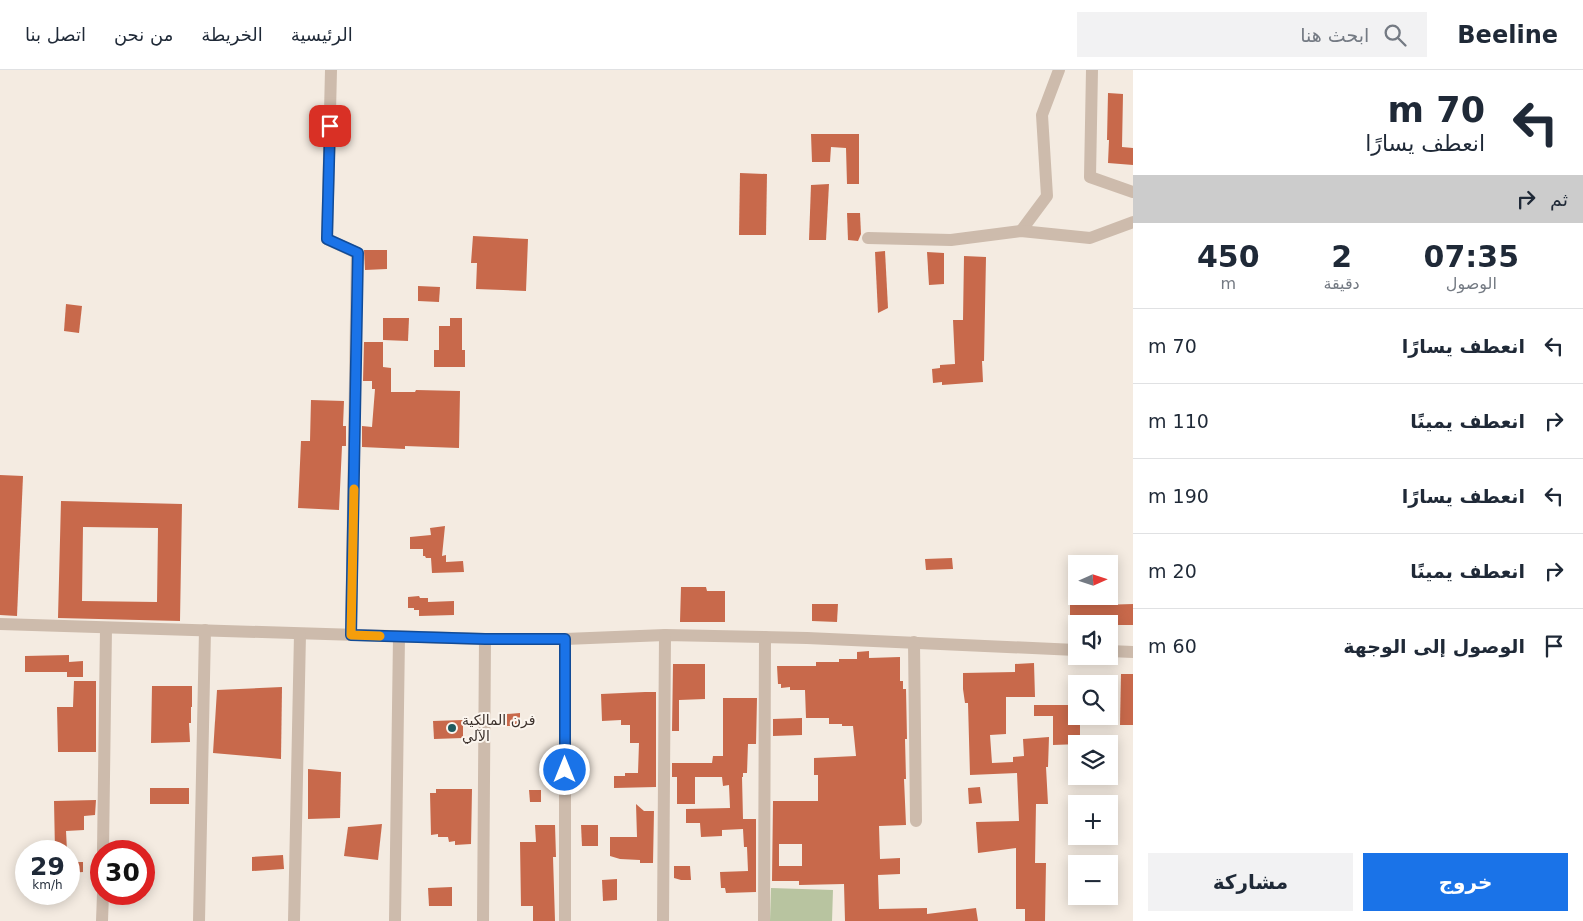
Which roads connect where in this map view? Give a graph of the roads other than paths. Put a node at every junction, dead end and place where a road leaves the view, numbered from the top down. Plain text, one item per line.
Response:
1 (331, 70) edge
2 (1059, 70) edge
3 (1092, 70) edge
4 (1133, 192) edge
5 (1133, 222) edge
6 (1021, 231) junction
7 (868, 238) dead end
8 (0, 624) edge
9 (106, 628) junction
10 (205, 630) junction
11 (300, 634) junction
12 (351, 635) junction
13 (665, 635) junction
14 (399, 637) junction
15 (765, 637) junction
16 (485, 639) junction
17 (565, 639) junction
18 (914, 642) junction
19 (1068, 650) edge
20 (1118, 651) edge
21 (1133, 652) edge
22 (916, 820) dead end
23 (103, 840) edge
24 (103, 905) edge
25 (102, 921) edge
26 (199, 921) edge
27 (294, 921) edge
28 (394, 921) edge
29 (483, 921) edge
30 (565, 921) edge
31 (663, 921) edge
32 (764, 921) edge

1 - 12 street
2 - 6 street
3 - 4 street
5 - 6 street
6 - 7 street
8 - 9 street
9 - 10 street
9 - 23 street
10 - 11 street
10 - 26 street
11 - 12 street
11 - 27 street
12 - 14 street
13 - 15 street
13 - 17 street
13 - 31 street
14 - 16 street
14 - 28 street
15 - 18 street
15 - 32 street
16 - 17 street
16 - 29 street
17 - 30 street
18 - 19 street
18 - 22 street
20 - 21 street
24 - 25 street

